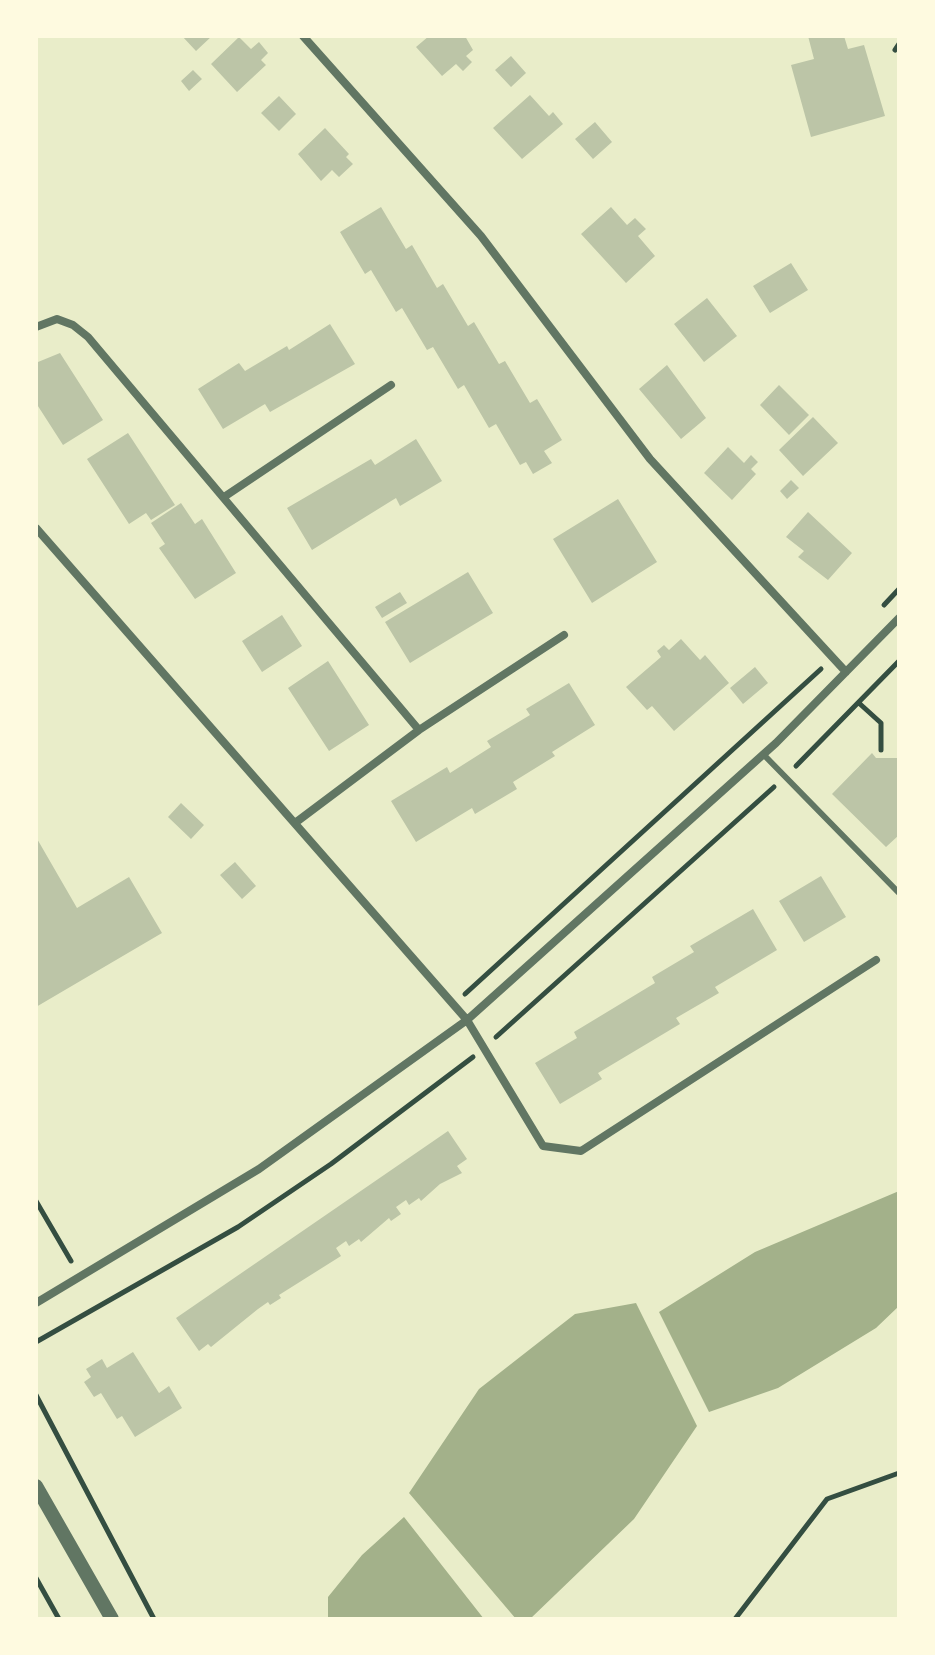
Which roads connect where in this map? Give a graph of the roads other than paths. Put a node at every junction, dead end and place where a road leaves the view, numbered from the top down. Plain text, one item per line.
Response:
1 (303, 36) edge
2 (36, 327) edge
3 (391, 385) dead end
4 (224, 497) junction
5 (36, 528) edge
6 (899, 618) edge
7 (564, 635) dead end
8 (846, 672) junction
9 (419, 730) junction
10 (763, 754) junction
11 (295, 823) junction
12 (899, 893) edge
13 (876, 960) dead end
14 (467, 1020) junction
15 (36, 1303) edge
16 (36, 1486) edge
17 (112, 1619) edge

1 - 8 street
2 - 4 street
3 - 4 street
4 - 9 street
5 - 11 street
6 - 8 street
7 - 9 street
8 - 10 street
9 - 11 street
10 - 12 lane
10 - 14 street
11 - 14 street
13 - 14 street
14 - 15 street
16 - 17 street

